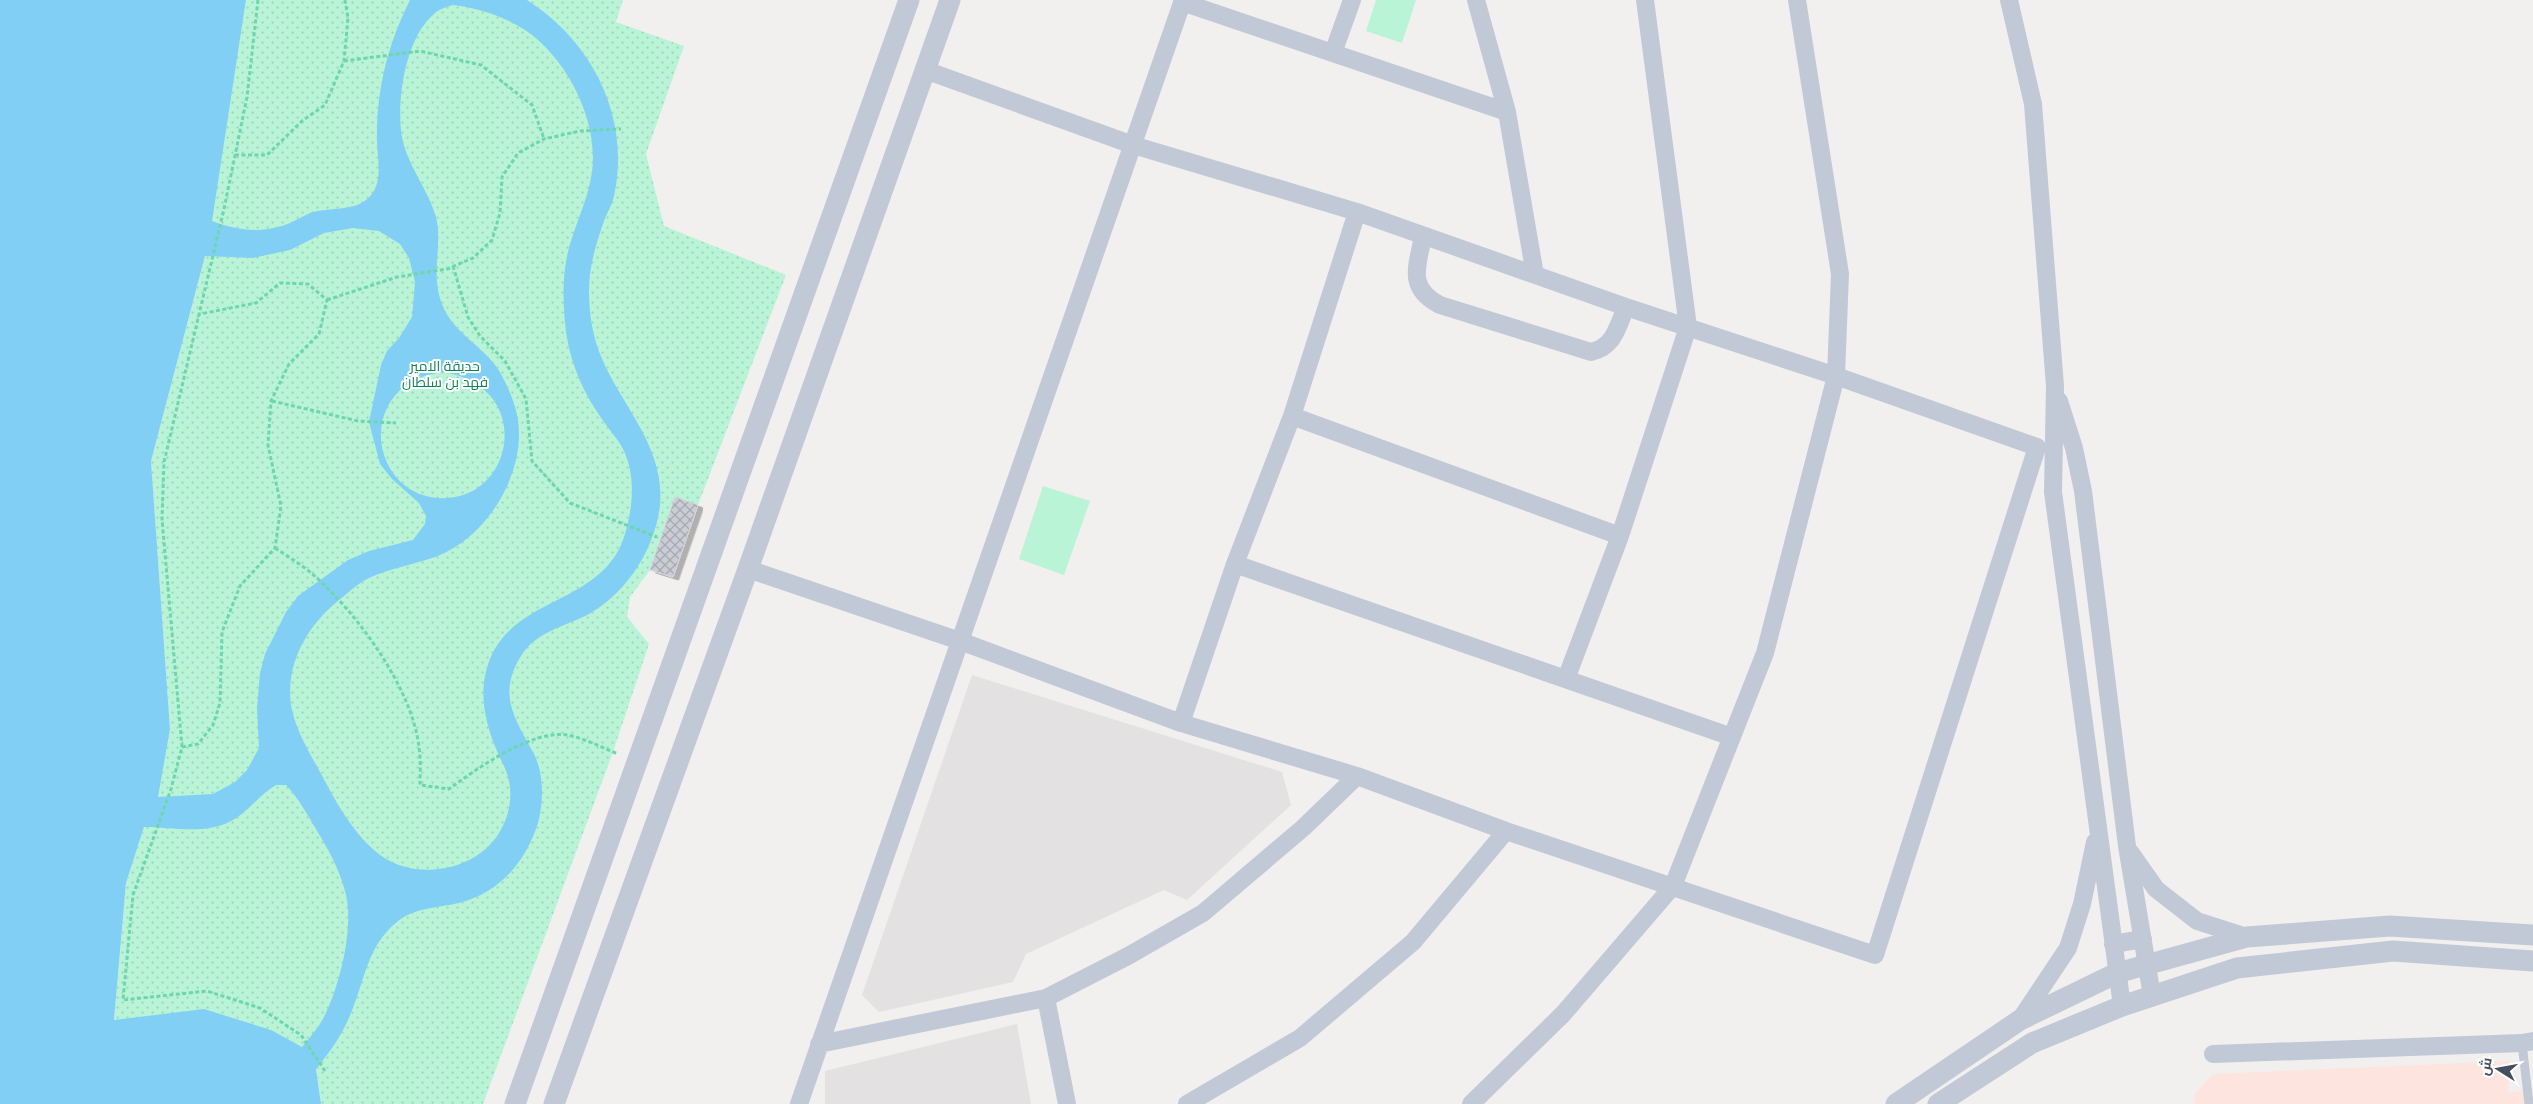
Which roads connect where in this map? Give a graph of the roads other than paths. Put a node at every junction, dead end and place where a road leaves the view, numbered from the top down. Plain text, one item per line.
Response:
1 (909, 0) edge
2 (950, 0) edge
3 (1352, 0) edge
4 (1476, 0) edge
5 (1646, 0) edge
6 (1797, 0) edge
7 (2009, 0) edge
8 (1183, 1) edge
9 (1333, 53) junction
10 (925, 70) junction
11 (1507, 112) junction
12 (1133, 145) junction
13 (1357, 212) junction
14 (1423, 237) junction
15 (1535, 275) junction
16 (1626, 307) junction
17 (1688, 328) junction
18 (1836, 376) junction
19 (2055, 386) junction
20 (1292, 416) junction
21 (2036, 447) junction
22 (2054, 452) junction
23 (2079, 474) junction
24 (2054, 477) junction
25 (1620, 536) junction
26 (1235, 564) junction
27 (748, 569) junction
28 (960, 641) junction
29 (1566, 679) junction
30 (1181, 724) junction
31 (1732, 737) junction
32 (1357, 776) junction
33 (2098, 827) junction
34 (1506, 831) junction
35 (2127, 846) junction
36 (1673, 886) junction
37 (2533, 935) edge
38 (2247, 937) junction
39 (2143, 939) junction
40 (2113, 944) junction
41 (2533, 961) edge
42 (2147, 964) junction
43 (2117, 973) junction
44 (2152, 996) junction
45 (1046, 998) junction
46 (2122, 1006) junction
47 (2020, 1020) junction
48 (2528, 1042) edge
49 (819, 1044) junction
50 (2213, 1054) dead end
51 (805, 1084) junction
52 (515, 1104) edge
53 (554, 1104) edge
54 (798, 1104) edge
55 (806, 1104) edge
56 (1067, 1104) edge
57 (1187, 1104) edge
58 (1471, 1104) edge
59 (1896, 1104) edge
60 (1938, 1104) edge
61 (2529, 1104) edge

1 - 52 street
2 - 10 street
3 - 9 street
4 - 11 street
5 - 17 street
6 - 18 street
7 - 19 street
8 - 9 street
8 - 12 street
9 - 11 street
10 - 12 street
10 - 27 street
11 - 15 street
12 - 13 street
12 - 28 street
13 - 14 street
13 - 20 street
14 - 15 street
14 - 16 street
15 - 16 street
16 - 17 street
17 - 18 street
17 - 25 street
18 - 21 street
18 - 31 street
19 - 22 street
19 - 23 street
20 - 25 street
20 - 26 street
21 - 22 street
21 - 36 street
22 - 24 street
23 - 24 street
23 - 35 street
24 - 33 street
25 - 29 street
26 - 29 street
26 - 30 street
27 - 28 street
27 - 53 street
28 - 30 street
28 - 49 street
29 - 31 street
30 - 32 street
31 - 36 street
32 - 34 street
32 - 45 street
33 - 40 street
33 - 47 street
34 - 36 street
34 - 57 street
35 - 38 street
35 - 39 street
36 - 58 street
37 - 38 street
38 - 42 street
39 - 40 street
39 - 42 street
40 - 43 street
41 - 44 street
42 - 43 street
42 - 44 street
43 - 46 street
43 - 47 street
44 - 46 street
45 - 49 street
45 - 56 street
46 - 60 street
47 - 59 street
48 - 50 street
48 - 61 lane
49 - 51 street
51 - 54 street
51 - 55 street

